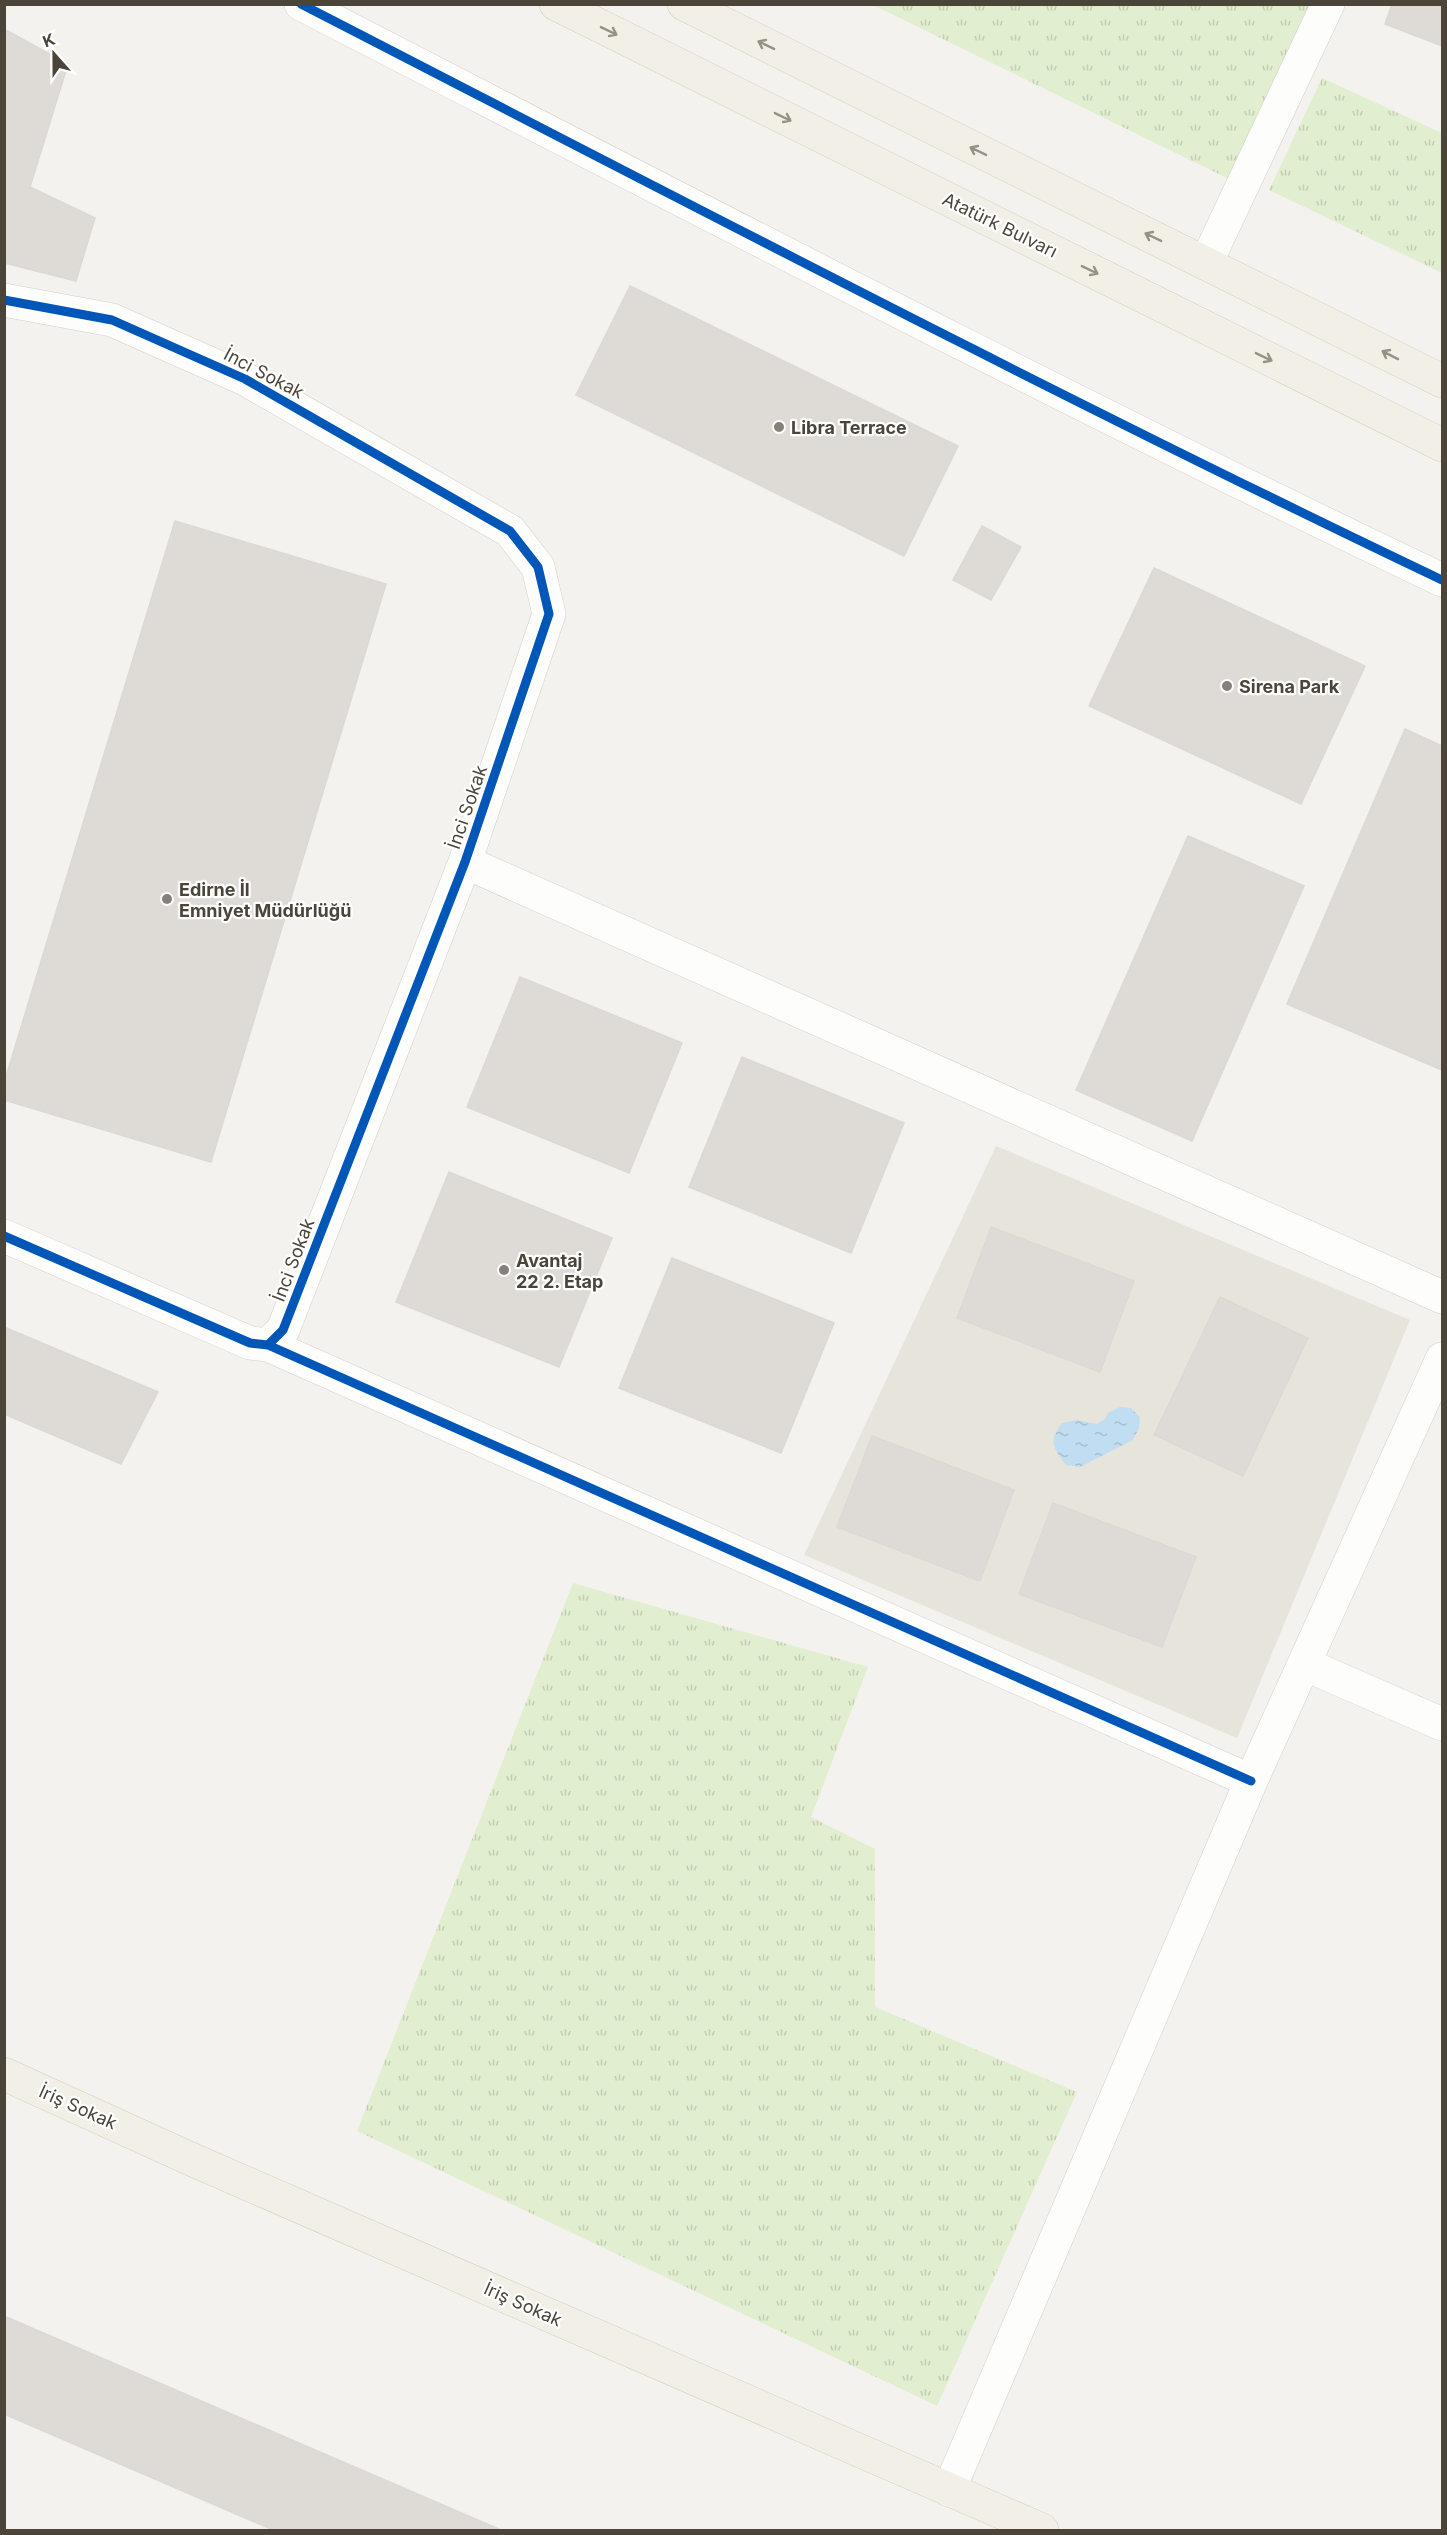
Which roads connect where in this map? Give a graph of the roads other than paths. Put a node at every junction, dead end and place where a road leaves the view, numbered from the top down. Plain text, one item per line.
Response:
1 (301, 4) edge
2 (556, 4) edge
3 (684, 4) edge
4 (1328, 4) edge
5 (1206, 263) junction
6 (4, 300) edge
7 (1443, 381) edge
8 (1443, 446) edge
9 (1443, 580) edge
10 (465, 862) junction
11 (4, 1236) edge
12 (1443, 1297) edge
13 (268, 1345) junction
14 (1443, 1359) edge
15 (1304, 1664) junction
16 (1443, 1724) edge
17 (1251, 1781) junction
18 (4, 2074) edge
19 (949, 2490) junction
20 (1042, 2530) edge

1 - 9 street
2 -> 8 main road, Atatürk Bulvarı
5 -> 3 main road
4 - 5 street
7 -> 5 main road
6 - 10 street, İnci Sokak
10 - 12 street
10 - 13 street, İnci Sokak
11 - 13 street
13 - 17 street
14 - 15 street
15 - 16 street
15 - 17 street
17 - 19 street
18 - 19 main road, İriş Sokak
19 - 20 main road, İriş Sokak

